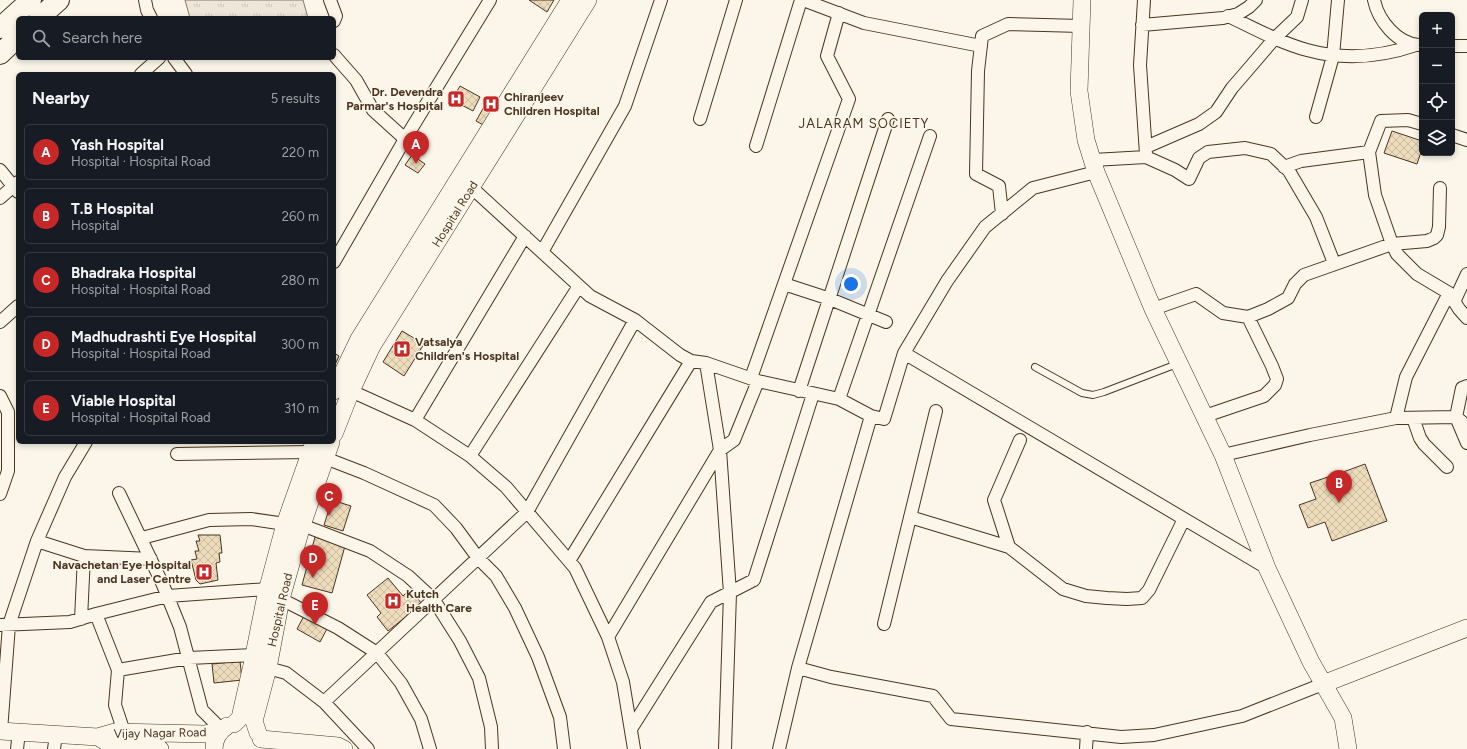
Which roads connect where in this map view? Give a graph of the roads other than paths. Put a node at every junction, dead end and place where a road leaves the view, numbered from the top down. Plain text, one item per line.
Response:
1 (31, 0) edge
2 (59, 0) edge
3 (145, 0) edge
4 (330, 0) edge
5 (490, 0) edge
6 (570, 0) edge
7 (588, 0) edge
8 (661, 0) edge
9 (736, 0) edge
10 (802, 0) edge
11 (1082, 0) edge
12 (1144, 0) edge
13 (1256, 0) edge
14 (1302, 0) edge
15 (1338, 0) edge
16 (1374, 0) edge
17 (839, 14) junction
18 (41, 16) edge
19 (150, 16) edge
20 (336, 16) edge
21 (1228, 16) junction
22 (1081, 26) junction
23 (1142, 26) junction
24 (0, 28) edge
25 (1275, 38) junction
26 (16, 39) edge
27 (1419, 45) edge
28 (981, 46) junction
29 (1455, 46) edge
30 (1467, 46) edge
31 (0, 54) edge
32 (1333, 56) junction
33 (336, 57) edge
34 (157, 60) edge
35 (176, 60) edge
36 (143, 72) edge
37 (184, 72) edge
38 (1316, 118) dead end
39 (700, 119) dead end
40 (888, 119) dead end
41 (1419, 123) edge
42 (930, 136) dead end
43 (1455, 136) edge
44 (405, 139) junction
45 (1467, 140) edge
46 (756, 146) dead end
47 (1146, 152) junction
48 (1369, 152) junction
49 (1095, 166) junction
50 (1284, 166) junction
51 (0, 170) edge
52 (16, 187) edge
53 (471, 187) junction
54 (1440, 188) dead end
55 (0, 198) edge
56 (1002, 214) junction
57 (525, 236) junction
58 (1392, 244) junction
59 (542, 252) junction
60 (336, 259) edge
61 (1334, 263) junction
62 (1467, 274) edge
63 (784, 284) junction
64 (579, 286) junction
65 (1452, 297) junction
66 (830, 299) junction
67 (16, 308) edge
68 (1153, 309) junction
69 (868, 315) junction
70 (1248, 317) junction
71 (1467, 318) edge
72 (635, 320) junction
73 (0, 322) edge
74 (886, 322) dead end
75 (904, 353) junction
76 (691, 361) junction
77 (706, 363) junction
78 (1179, 363) junction
79 (1035, 367) dead end
80 (754, 380) junction
81 (1467, 386) edge
82 (336, 387) edge
83 (799, 390) junction
84 (351, 391) junction
85 (812, 394) junction
86 (0, 396) edge
87 (839, 399) junction
88 (936, 411) dead end
89 (871, 416) junction
90 (1205, 416) junction
91 (1456, 417) junction
92 (16, 418) edge
93 (1396, 418) junction
94 (1413, 418) junction
95 (415, 420) junction
96 (8, 424) junction
97 (1467, 426) edge
98 (336, 429) edge
99 (1020, 440) dead end
100 (1467, 443) edge
101 (85, 444) edge
102 (320, 448) edge
103 (720, 450) junction
104 (177, 454) dead end
105 (1223, 455) junction
106 (470, 456) junction
107 (1447, 467) dead end
108 (1, 490) edge
109 (119, 493) dead end
110 (528, 512) junction
111 (910, 517) junction
112 (1184, 519) junction
113 (293, 524) junction
114 (142, 538) junction
115 (36, 541) junction
116 (1009, 547) junction
117 (84, 556) junction
118 (478, 558) junction
119 (151, 559) junction
120 (569, 561) junction
121 (1267, 568) junction
122 (730, 593) junction
123 (275, 594) junction
124 (168, 596) junction
125 (434, 600) junction
126 (96, 614) junction
127 (81, 619) junction
128 (884, 624) dead end
129 (5, 625) edge
130 (1467, 628) edge
131 (608, 636) junction
132 (377, 653) junction
133 (254, 655) junction
134 (189, 658) junction
135 (268, 668) junction
136 (798, 668) junction
137 (118, 670) junction
138 (1323, 684) junction
139 (324, 702) junction
140 (228, 727) junction
141 (631, 729) junction
142 (1, 731) edge
143 (18, 732) junction
144 (124, 732) junction
145 (1087, 732) junction
146 (260, 741) edge
147 (55, 742) edge
148 (102, 742) edge
149 (17, 749) edge
150 (160, 749) edge
151 (214, 749) edge
152 (344, 749) edge
153 (368, 749) edge
154 (430, 749) edge
155 (492, 749) edge
156 (564, 749) edge
157 (634, 749) edge
158 (725, 749) edge
159 (779, 749) edge
160 (1086, 749) edge
161 (1348, 749) edge

1 - 24 main road
2 - 18 main road
3 - 19 street
4 - 20 street
5 - 44 street
6 - 82 street, Hospital Road
7 - 53 street, Hospital Road
8 - 59 street
9 - 39 street
10 - 17 street
10 - 46 street
11 - 22 street
12 - 23 street
13 - 21 street
14 - 25 street
15 - 32 street
16 - 27 street
17 - 28 street
17 - 63 street
21 - 23 street
21 - 25 street
22 - 28 street
22 - 49 street
23 - 47 street
25 - 32 street
25 - 47 street
26 - 31 main road
27 - 32 street
28 - 56 street
29 - 30 street
32 - 38 street
33 - 44 street
34 - 36 street
35 - 37 street
40 - 66 street
41 - 48 street
42 - 69 street
43 - 45 street
44 - 60 street
47 - 49 street
47 - 50 street
48 - 50 street
48 - 58 street
49 - 56 street
49 - 68 street
50 - 61 street
51 - 52 street
52 - 55 street
53 - 57 street
53 - 84 street, Hospital Road
54 - 58 street
56 - 75 street
57 - 59 street
57 - 95 street
58 - 61 street
58 - 65 street
59 - 64 street
61 - 70 street
62 - 65 street
63 - 66 street
63 - 80 street
64 - 72 street
64 - 106 street
65 - 71 street
65 - 93 street
66 - 69 street
66 - 83 street
67 - 73 street
68 - 70 street
68 - 78 street
69 - 74 street
69 - 87 street
70 - 90 street
72 - 76 street
72 - 110 street
75 - 89 street
75 - 112 street
76 - 77 street
76 - 120 street
77 - 80 street
77 - 103 street
78 - 79 lane
78 - 90 street
80 - 83 street
80 - 103 street
81 - 91 street
83 - 85 street
84 - 95 street
84 - 98 street, Hospital Road
85 - 87 street
85 - 122 street
86 - 96 street
87 - 89 street
88 - 111 street
89 - 136 street
90 - 105 street
91 - 94 street
91 - 97 street
91 - 100 street
92 - 96 street
93 - 94 street
93 - 105 street
94 - 107 street
95 - 106 street
96 - 108 street
99 - 116 street
101 - 115 street
102 - 104 street
102 - 113 street, Hospital Road
102 - 118 street
103 - 122 street
103 - 131 street
105 - 121 street
106 - 110 street
109 - 114 street
110 - 118 street
110 - 120 street
111 - 116 street
111 - 128 street
112 - 116 street
112 - 121 street
113 - 114 street
113 - 123 street, Hospital Road
113 - 125 street
114 - 119 street
115 - 117 street
115 - 129 street
117 - 119 street
117 - 127 street
118 - 125 street
118 - 156 street
119 - 124 street
120 - 131 street
121 - 138 street
122 - 141 street
122 - 158 street
123 - 124 street
123 - 132 street
123 - 133 street, Hospital Road
123 - 135 street, Hospital Road
124 - 126 street
124 - 134 street
125 - 132 street
125 - 155 street
126 - 127 street
126 - 137 street
127 - 129 street
129 - 142 street
130 - 138 street
131 - 141 street
132 - 139 street
132 - 154 street
133 - 134 street
133 - 140 street, Hospital Road
134 - 137 street
134 - 140 street
135 - 139 street
135 - 146 street, Hospital Road
136 - 145 street
136 - 159 street
137 - 144 street
138 - 145 street
138 - 161 street
139 - 153 street
140 - 144 street, Vijay Nagar Road
140 - 146 street
140 - 151 street, Hospital Road
141 - 157 street
142 - 143 street, Vijay Nagar Road
143 - 147 street, Vijay Nagar Road
143 - 149 street
144 - 148 street, Vijay Nagar Road
145 - 160 street
146 - 152 street
147 - 148 street, Vijay Nagar Road
148 - 150 street, Vijay Nagar Road

